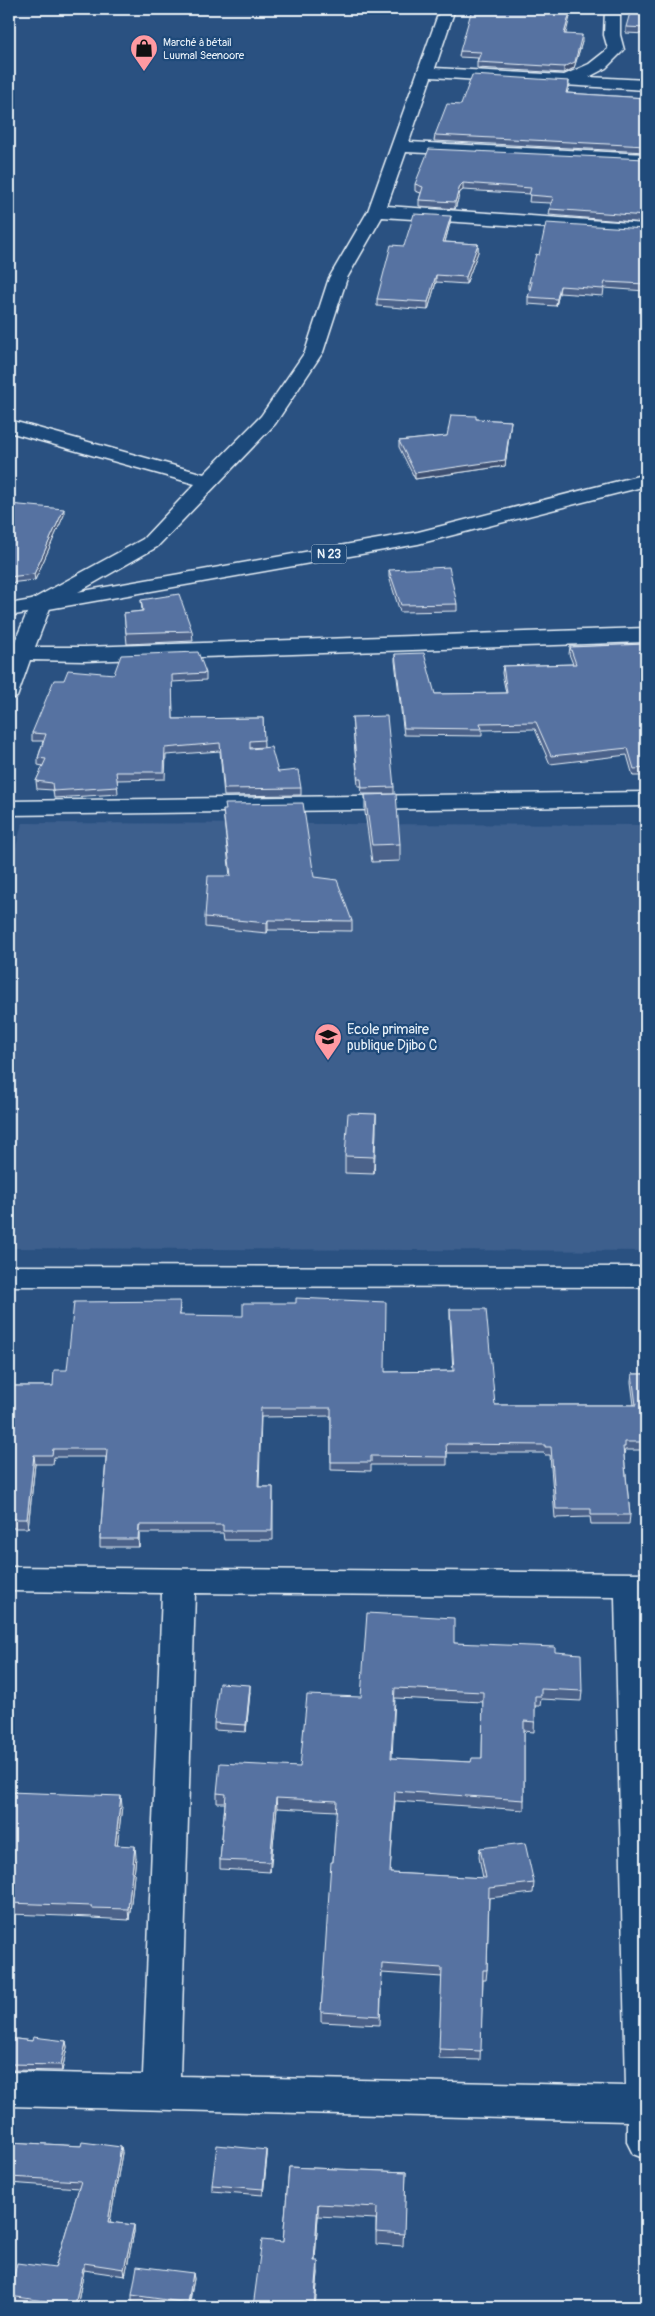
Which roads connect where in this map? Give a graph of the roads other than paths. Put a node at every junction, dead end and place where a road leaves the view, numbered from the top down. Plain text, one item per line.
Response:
1 (447, 9) edge
2 (613, 9) edge
3 (425, 72) junction
4 (564, 80) junction
5 (646, 85) edge
6 (399, 147) junction
7 (646, 159) edge
8 (377, 211) junction
9 (646, 229) edge
10 (9, 426) edge
11 (646, 480) edge
12 (209, 482) junction
13 (41, 604) junction
14 (9, 610) edge
15 (646, 635) edge
16 (15, 653) edge
17 (9, 692) edge
18 (646, 799) edge
19 (9, 808) edge
20 (9, 1276) edge
21 (646, 1277) edge
22 (9, 1579) edge
23 (179, 1580) junction
24 (639, 1585) edge
25 (9, 2089) edge
26 (161, 2092) junction
27 (644, 2104) junction
28 (646, 2142) edge

1 - 3 street
2 - 4 street
3 - 4 street
3 - 6 street
4 - 5 street
6 - 7 street
6 - 8 street
8 - 9 street
8 - 12 street
10 - 12 street
11 - 13 street, N 23
12 - 13 street
13 - 14 street, N 23
13 - 16 street
15 - 16 street
16 - 17 street
18 - 19 street
20 - 21 street
22 - 23 street
23 - 24 street
23 - 26 street
24 - 27 street
25 - 26 street
26 - 27 street
27 - 28 street

